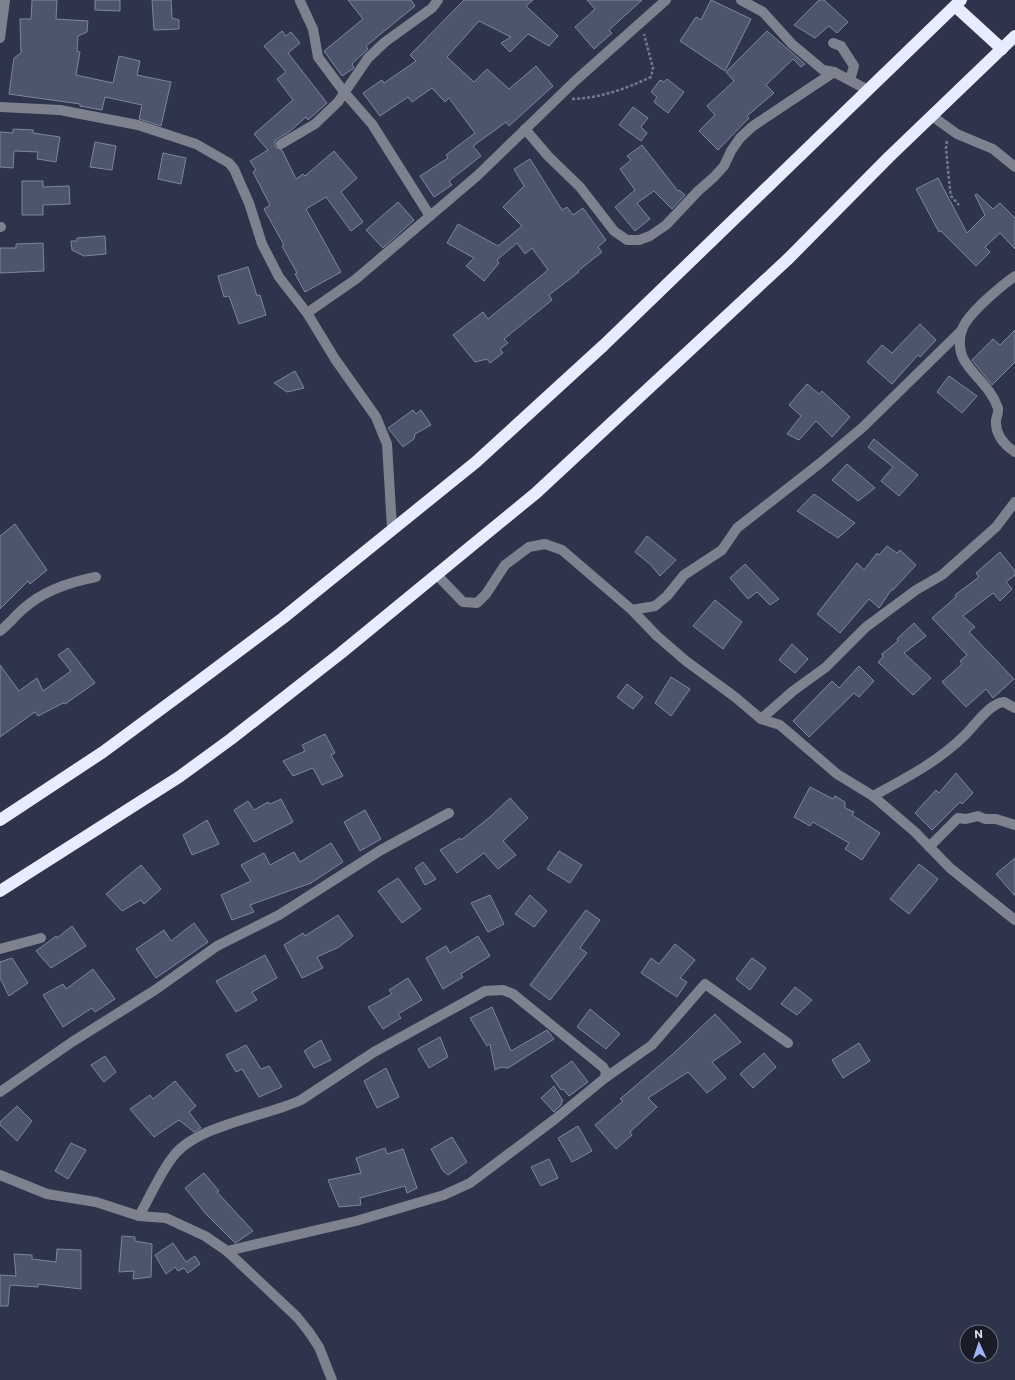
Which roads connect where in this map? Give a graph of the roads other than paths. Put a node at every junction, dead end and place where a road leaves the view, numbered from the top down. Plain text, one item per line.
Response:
1 (5, 0) edge
2 (438, 0) edge
3 (666, 0) edge
4 (741, 0) edge
5 (300, 1) edge
6 (958, 3) edge
7 (1015, 36) edge
8 (0, 38) edge
9 (833, 43) dead end
10 (1002, 49) junction
11 (834, 72) junction
12 (850, 80) junction
13 (868, 90) junction
14 (344, 92) junction
15 (0, 107) edge
16 (932, 116) junction
17 (525, 129) junction
18 (281, 144) dead end
19 (1015, 167) edge
20 (430, 216) junction
21 (1015, 276) edge
22 (307, 313) junction
23 (962, 330) junction
24 (1015, 452) edge
25 (1015, 502) edge
26 (392, 528) junction
27 (437, 575) junction
28 (96, 577) dead end
29 (632, 610) junction
30 (0, 631) edge
31 (1015, 708) edge
32 (761, 719) junction
33 (874, 796) junction
34 (449, 813) dead end
35 (0, 820) edge
36 (1015, 826) edge
37 (929, 847) junction
38 (0, 891) edge
39 (1015, 920) edge
40 (41, 938) dead end
41 (0, 949) edge
42 (788, 1043) dead end
43 (605, 1078) junction
44 (0, 1092) edge
45 (0, 1175) edge
46 (139, 1216) junction
47 (227, 1251) junction
48 (332, 1380) edge

1 - 8 street
2 - 14 street
3 - 17 street
4 - 11 street
5 - 14 street
6 - 10 highway
6 - 13 highway
7 - 10 highway
9 - 12 street
10 - 16 highway
11 - 12 street
11 - 17 street
12 - 13 street
13 - 26 highway
14 - 18 street
14 - 20 street
15 - 22 street
16 - 19 street
16 - 27 highway
17 - 20 street
20 - 22 street
21 - 23 street
22 - 26 street
23 - 24 street
23 - 29 street
25 - 32 street
26 - 35 highway
27 - 29 street
27 - 38 highway
28 - 30 street
29 - 32 street
31 - 33 street
32 - 33 street
33 - 37 street
34 - 44 street
36 - 37 street
37 - 39 street
40 - 41 street
42 - 43 street
43 - 46 street
43 - 47 street
45 - 46 street
46 - 47 street
47 - 48 street

